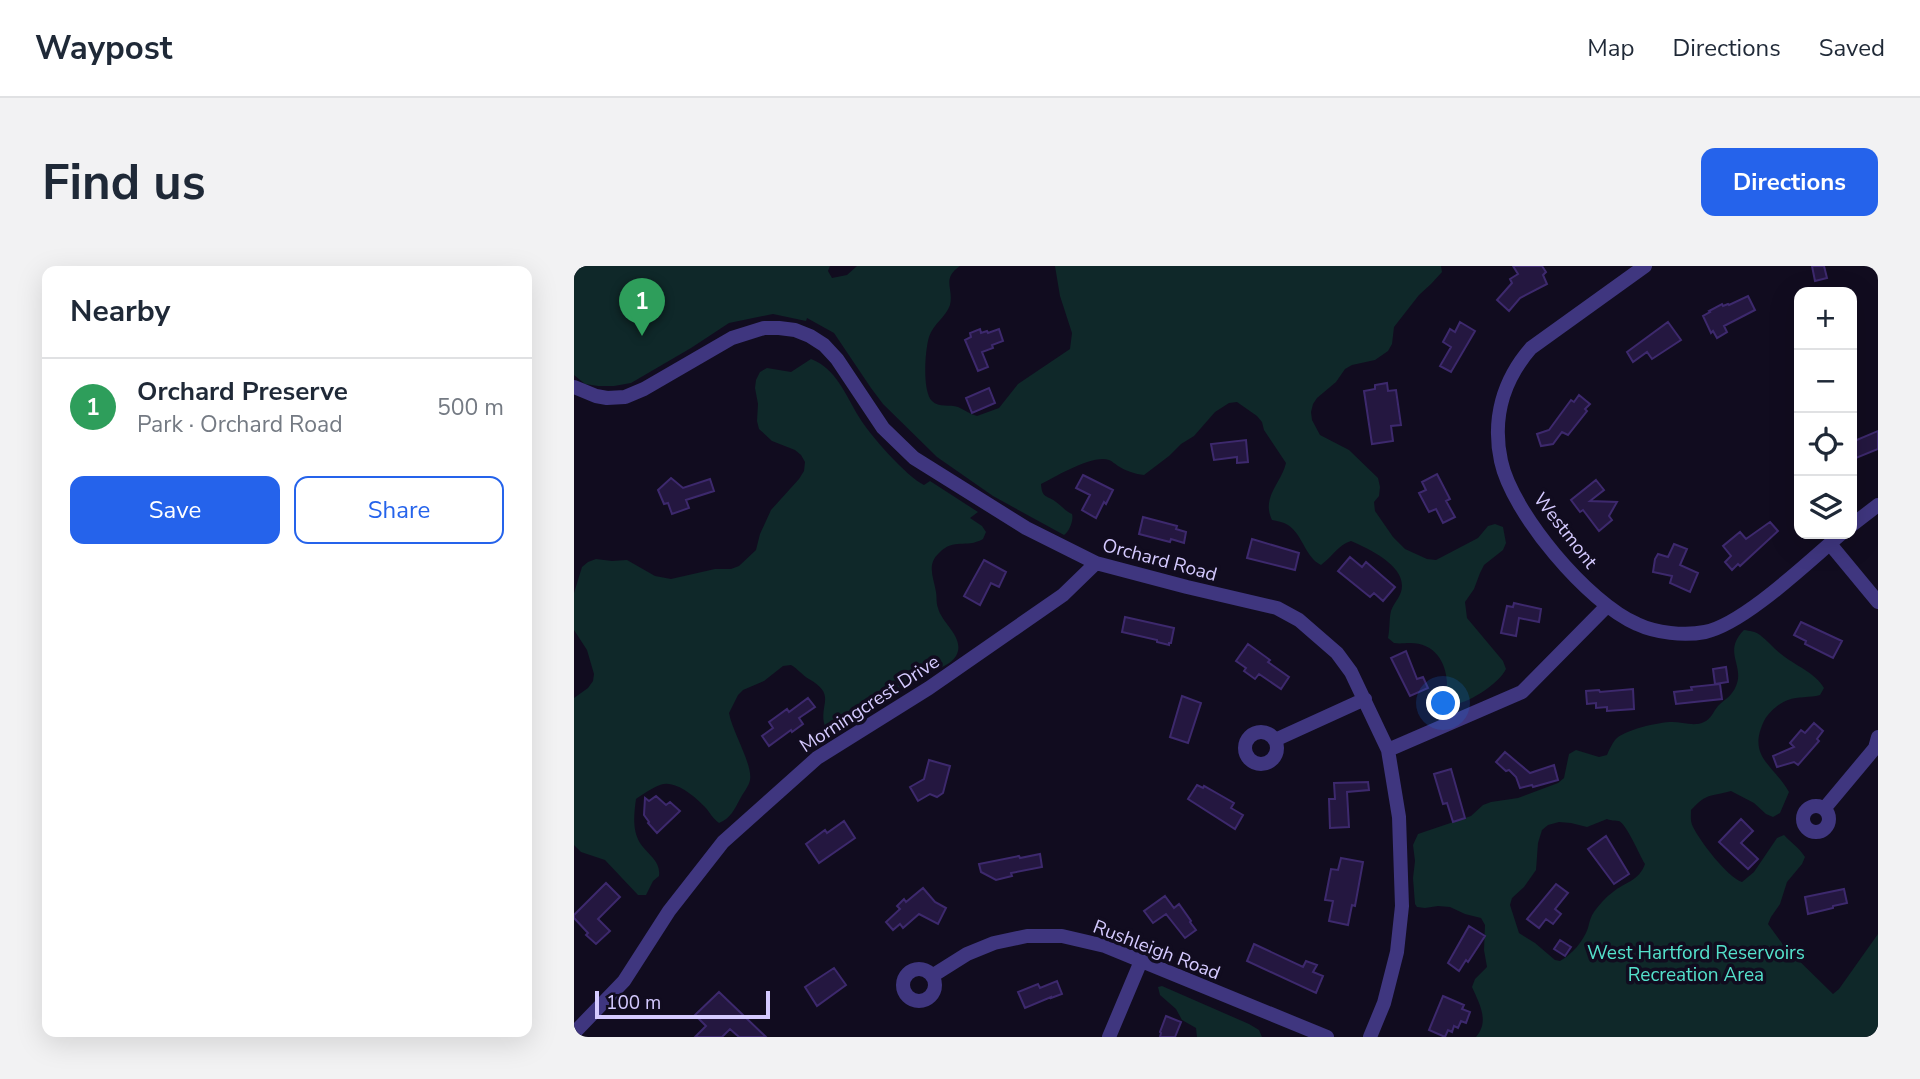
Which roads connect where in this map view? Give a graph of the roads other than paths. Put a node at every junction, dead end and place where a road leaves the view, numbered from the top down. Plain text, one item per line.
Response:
1 (1646, 266) edge
2 (574, 387) edge
3 (1878, 505) edge
4 (1857, 521) edge
5 (1836, 539) edge
6 (1830, 544) junction
7 (1096, 563) junction
8 (1878, 602) edge
9 (1607, 606) junction
10 (1365, 699) junction
11 (1878, 737) edge
12 (1275, 740) dead end
13 (1388, 750) junction
14 (1824, 809) dead end
15 (1142, 961) junction
16 (932, 976) dead end
17 (576, 1031) edge
18 (1109, 1037) edge
19 (1327, 1037) edge
20 (1370, 1037) edge

1 - 9 street, Westmont
2 - 7 street, Orchard Road
3 - 4 street
5 - 6 street, Westmont
6 - 8 street
6 - 9 street, Westmont
7 - 10 street, Orchard Road
7 - 17 street, Morningcrest Drive
9 - 13 street
10 - 12 street
10 - 13 street, Orchard Road
11 - 14 street
13 - 20 street, Orchard Road
15 - 16 street, Rushleigh Road
15 - 18 street
15 - 19 street, Rushleigh Road

